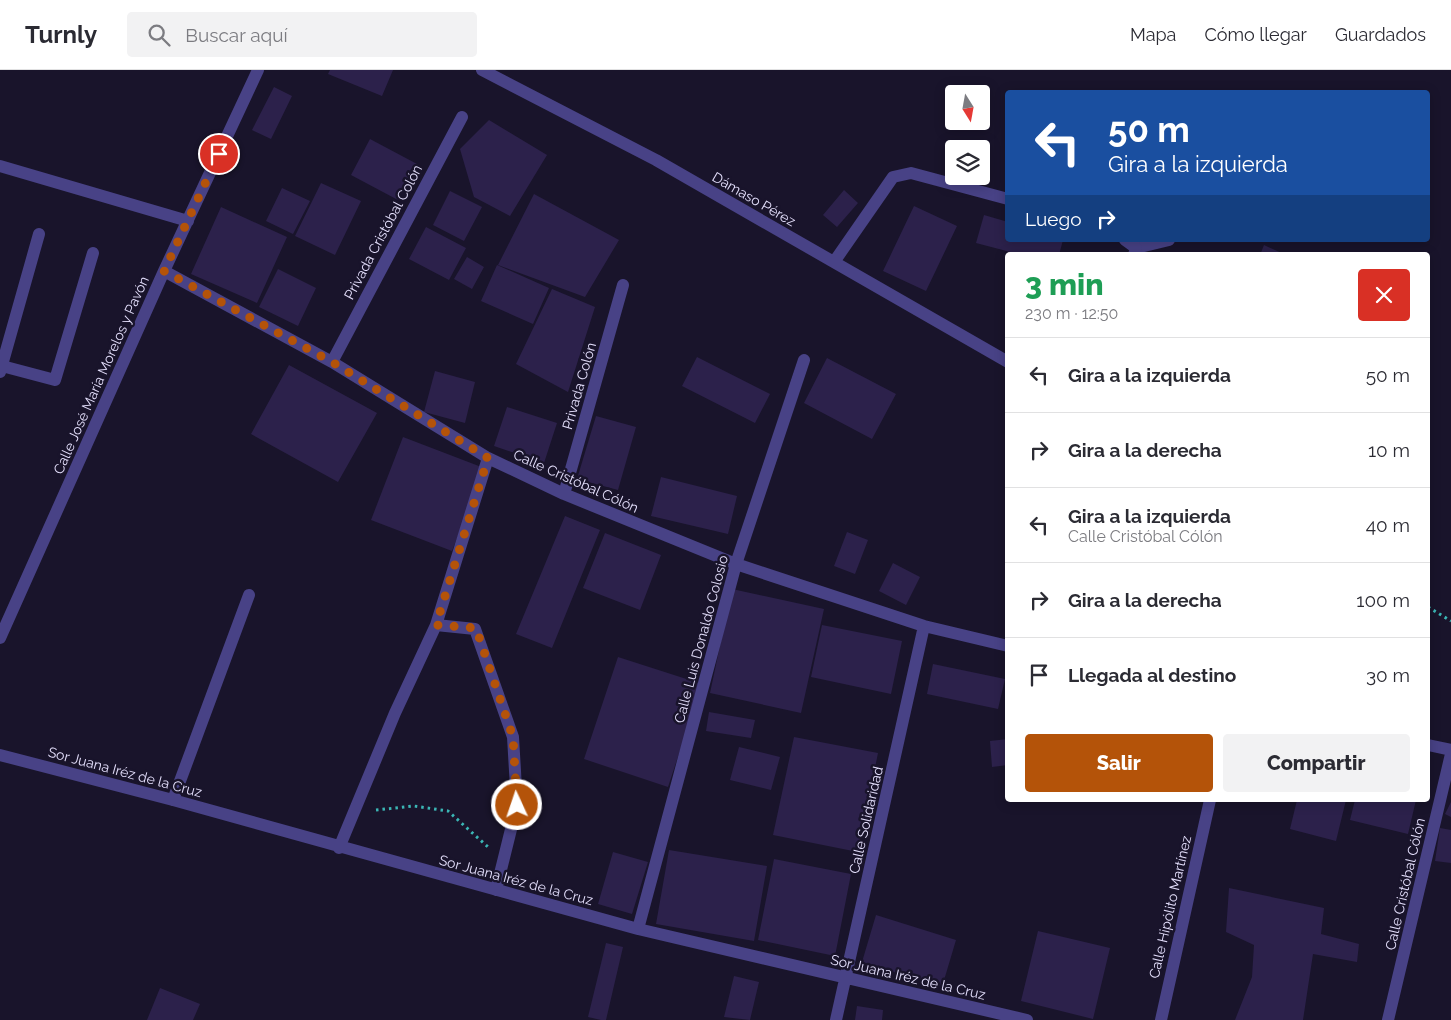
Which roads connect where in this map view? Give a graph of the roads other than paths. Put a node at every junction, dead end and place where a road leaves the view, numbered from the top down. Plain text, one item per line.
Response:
1 (258, 70) edge
2 (482, 70) edge
3 (462, 117) dead end
4 (0, 166) edge
5 (1005, 198) edge
6 (188, 221) junction
7 (38, 234) dead end
8 (1163, 242) edge
9 (1134, 251) edge
10 (93, 253) dead end
11 (834, 262) junction
12 (164, 271) junction
13 (623, 285) dead end
14 (804, 360) dead end
15 (1005, 360) edge
16 (332, 362) junction
17 (1, 369) edge
18 (488, 458) junction
19 (564, 494) junction
20 (736, 564) junction
21 (249, 594) dead end
22 (436, 625) junction
23 (924, 626) junction
24 (0, 638) edge
25 (1005, 645) edge
26 (1430, 745) edge
27 (1451, 750) edge
28 (1451, 754) edge
29 (0, 755) edge
30 (172, 800) junction
31 (1210, 802) edge
32 (339, 848) junction
33 (496, 890) junction
34 (638, 929) junction
35 (846, 978) junction
36 (836, 1020) edge
37 (1027, 1020) edge
38 (1161, 1020) edge
39 (1388, 1020) edge

1 - 6 street, Calle José María Morelos y Pavón
2 - 11 street, Dámaso Pérez
3 - 16 street, Privada Cristóbal Colón
4 - 6 street
5 - 11 street
6 - 12 street, Calle José María Morelos y Pavón
7 - 17 street
8 - 9 street
10 - 17 street
11 - 15 street, Dámaso Pérez
12 - 16 street, Calle Cristóbal Cólón
12 - 24 street, Calle José María Morelos y Pavón
13 - 19 street, Privada Colón
14 - 20 street, Calle Luis Donaldo Colosio
16 - 18 street, Calle Cristóbal Cólón
18 - 19 street, Calle Cristóbal Cólón
18 - 22 street
19 - 20 street, Calle Cristóbal Cólón
20 - 23 street, Calle Cristóbal Cólón
20 - 34 street, Calle Luis Donaldo Colosio
21 - 30 street
22 - 32 street
22 - 33 street
23 - 25 street, Calle Cristóbal Cólón
23 - 35 street, Calle Solidaridad
26 - 27 street
28 - 39 street, Calle Cristóbal Cólón
29 - 30 street, Sor Juana Iréz de la Cruz
30 - 32 street, Sor Juana Iréz de la Cruz
31 - 38 street, Calle Hipólito Martínez
32 - 33 street, Sor Juana Iréz de la Cruz
33 - 34 street, Sor Juana Iréz de la Cruz
34 - 35 street, Sor Juana Iréz de la Cruz
35 - 36 street, Calle Solidaridad
35 - 37 street, Sor Juana Iréz de la Cruz

